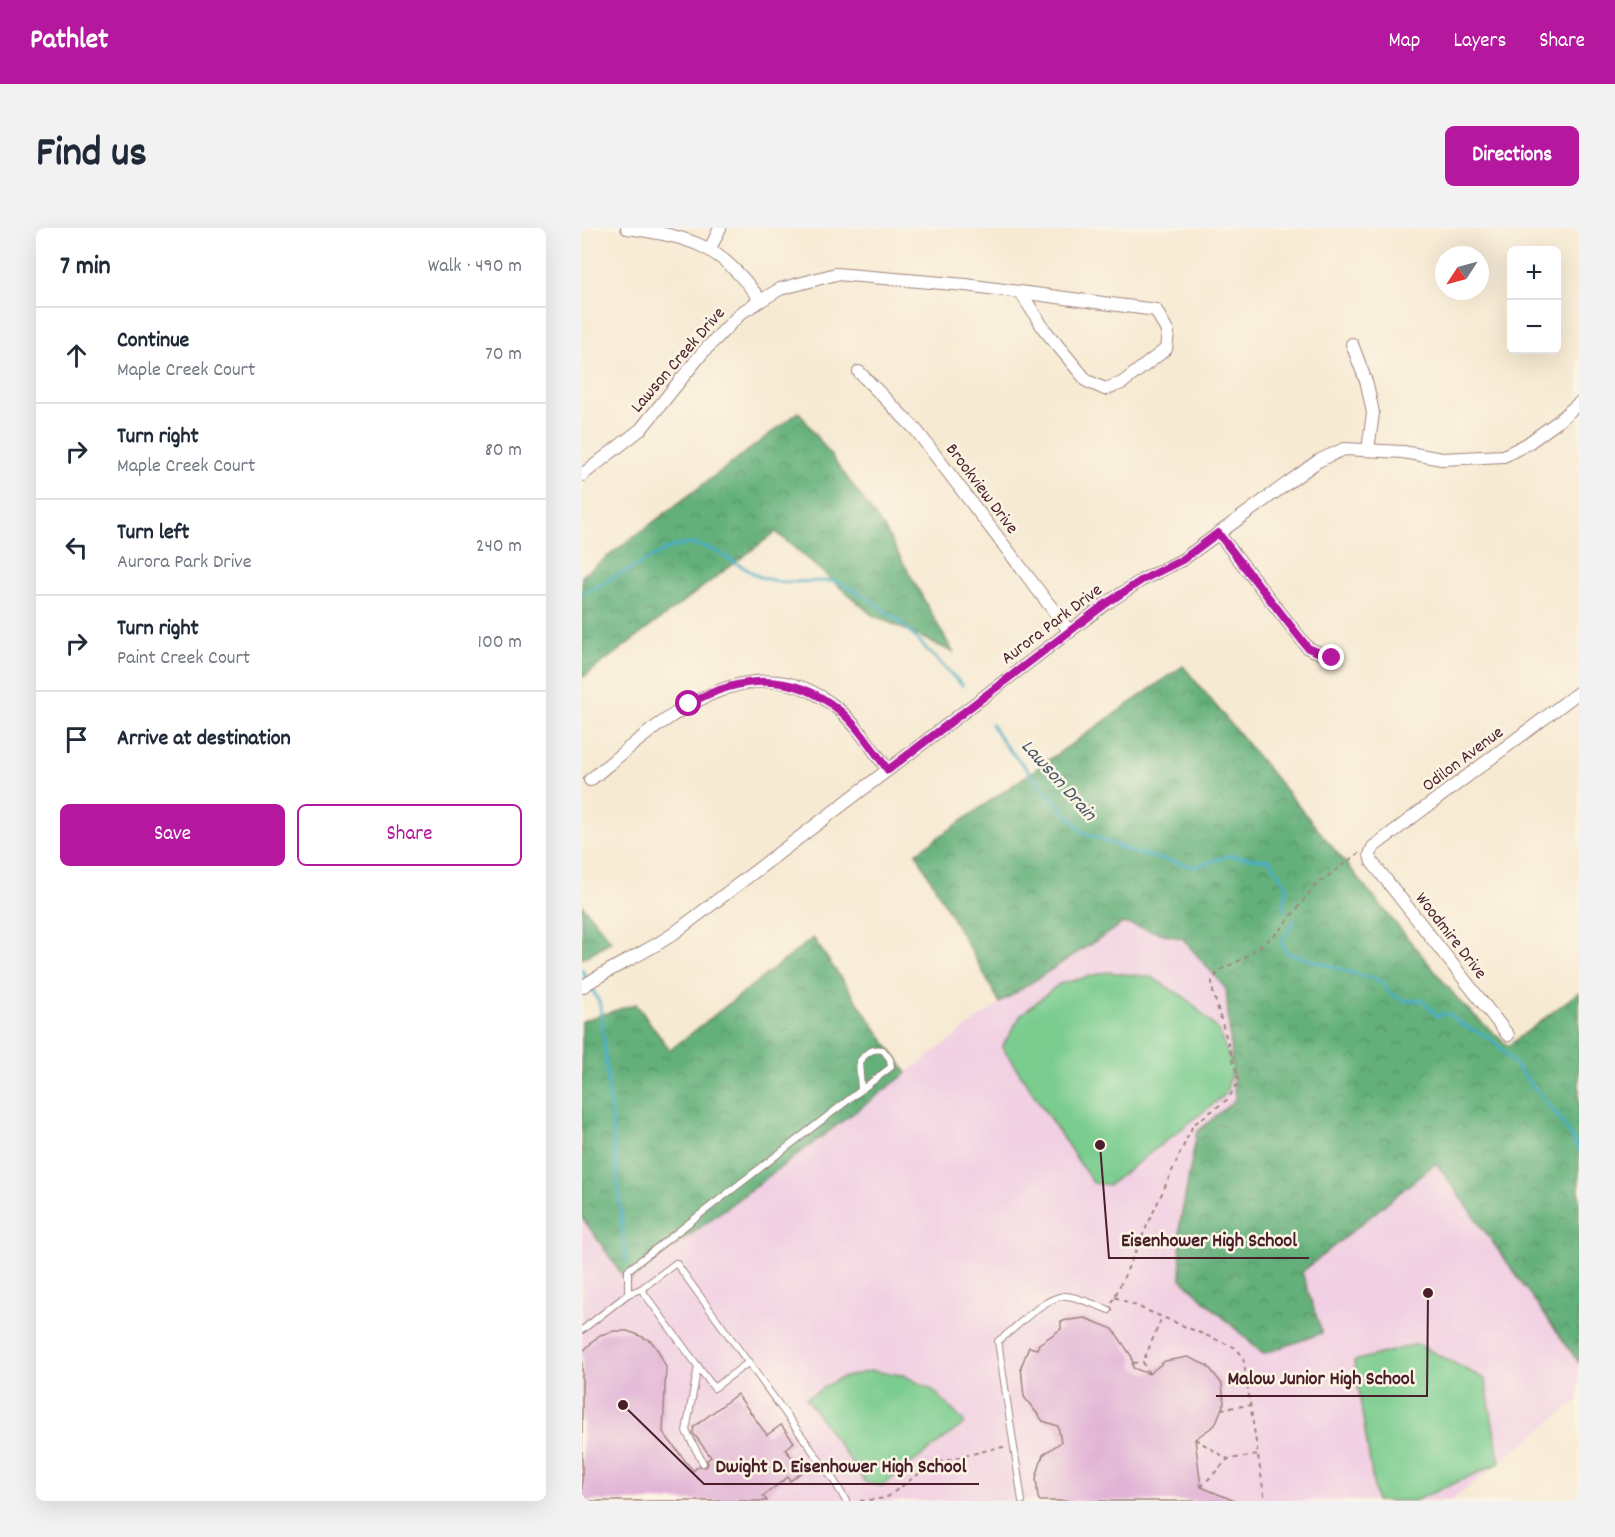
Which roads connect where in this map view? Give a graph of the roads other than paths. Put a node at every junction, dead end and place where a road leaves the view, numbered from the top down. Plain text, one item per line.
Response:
1 (627, 228) edge
2 (720, 228) edge
3 (710, 249) junction
4 (1021, 293) junction
5 (760, 300) junction
6 (1352, 344) dead end
7 (859, 372) dead end
8 (1579, 402) edge
9 (1368, 450) junction
10 (582, 475) edge
11 (1218, 533) junction
12 (1070, 632) junction
13 (1332, 658) dead end
14 (1579, 692) edge
15 (888, 770) junction
16 (590, 780) dead end
17 (1371, 851) joint
18 (582, 987) edge
19 (1508, 1035) dead end
20 (861, 1089) junction
21 (641, 1289) junction
22 (628, 1294) junction
23 (1109, 1310) dead end
24 (582, 1330) edge
25 (749, 1362) junction
26 (698, 1366) junction
27 (703, 1463) dead end
28 (846, 1501) edge
29 (1022, 1501) edge

1 - 3 street
2 - 3 street
3 - 5 street
4 - 4 street, Lawson Creek Drive
4 - 5 street, Lawson Creek Drive
5 - 10 street, Lawson Creek Drive
6 - 9 street
7 - 12 street, Brookview Drive
8 - 9 street, Aurora Park Drive
9 - 11 street, Aurora Park Drive
11 - 12 street, Aurora Park Drive
11 - 13 street
12 - 15 street, Aurora Park Drive
14 - 17 street, Odilon Avenue
15 - 16 street
15 - 18 street, Aurora Park Drive
17 - 19 street, Woodmire Drive
20 - 20 lane
20 - 22 lane
21 - 22 lane
21 - 25 lane
21 - 26 lane
22 - 24 lane
23 - 29 lane
25 - 26 lane
25 - 28 lane
26 - 27 lane

